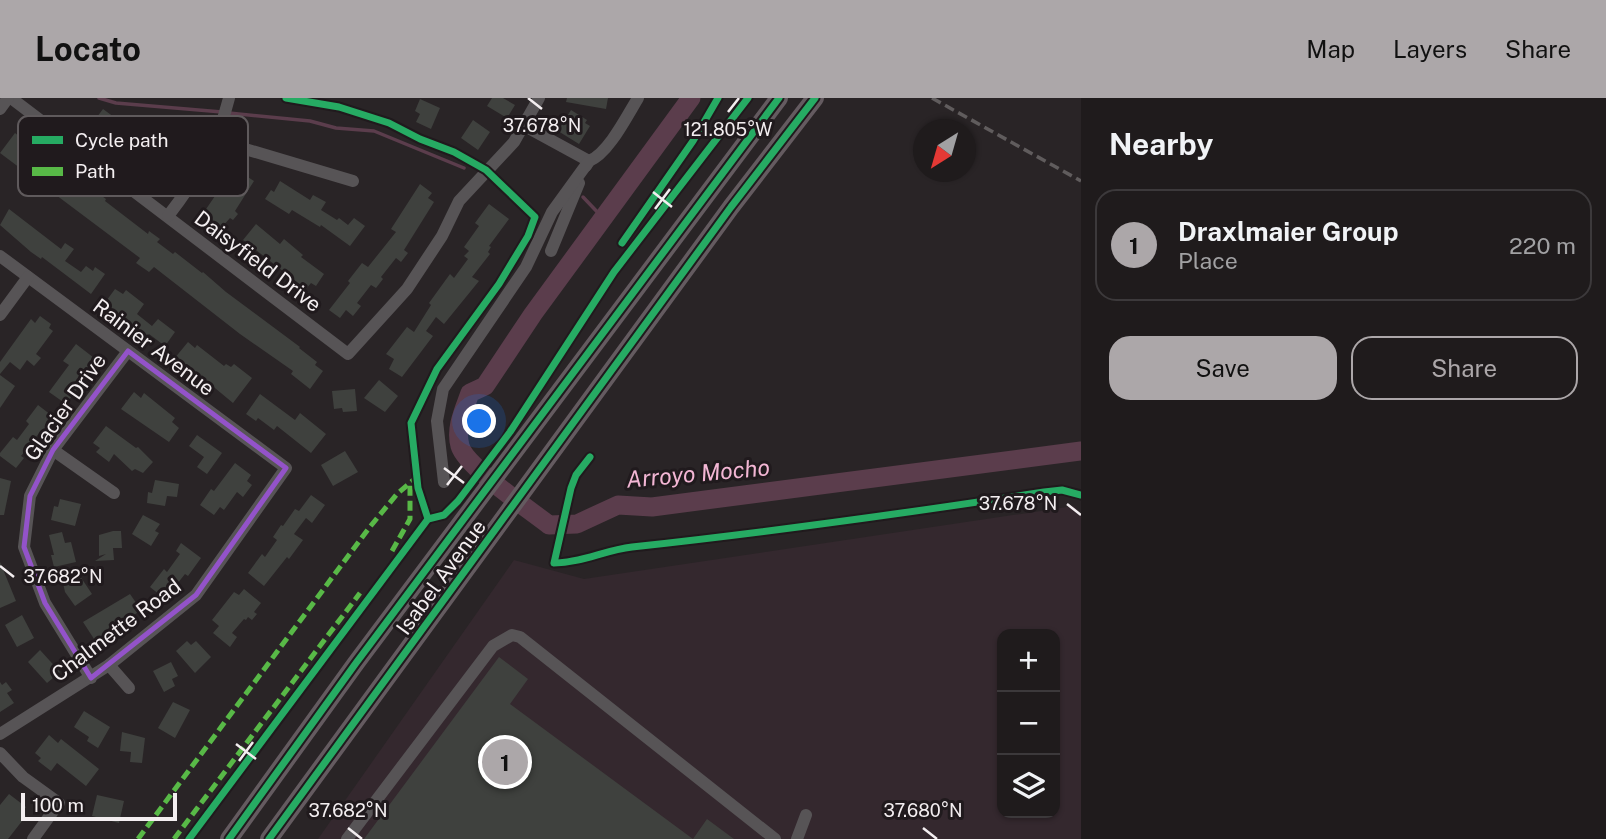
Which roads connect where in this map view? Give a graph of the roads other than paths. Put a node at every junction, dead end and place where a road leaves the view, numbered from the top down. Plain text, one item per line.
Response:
1 (10, 98) edge
2 (229, 98) edge
3 (539, 98) edge
4 (638, 98) edge
5 (779, 98) edge
6 (815, 98) edge
7 (0, 109) edge
8 (34, 116) edge
9 (223, 116) edge
10 (523, 125) junction
11 (248, 149) edge
12 (589, 161) junction
13 (354, 181) dead end
14 (141, 196) edge
15 (182, 196) edge
16 (168, 216) junction
17 (551, 251) dead end
18 (0, 256) edge
19 (28, 277) junction
20 (0, 315) edge
21 (128, 351) junction
22 (53, 450) junction
23 (286, 468) joint
24 (444, 482) dead end
25 (114, 493) dead end
26 (109, 665) junction
27 (91, 678) junction
28 (129, 688) dead end
29 (0, 734) edge
30 (0, 753) edge
31 (806, 815) dead end
32 (761, 835) edge
33 (33, 839) edge
34 (229, 839) edge
35 (269, 839) edge
36 (346, 839) edge
37 (775, 839) edge
38 (797, 839) edge

1 - 7 street
1 - 8 street, Daisyfield Drive
2 - 9 street
3 - 10 street
4 - 12 street
5 - 34 highway, Isabel Avenue
6 - 35 highway, Isabel Avenue
10 - 12 street
10 - 16 street, Daisyfield Drive
11 - 13 street
12 - 17 street
12 - 24 street
14 - 16 street, Daisyfield Drive
15 - 16 street
18 - 19 street, Rainier Avenue
19 - 20 street
19 - 21 street, Rainier Avenue
21 - 22 street, Glacier Drive
21 - 23 street, Rainier Avenue
22 - 25 street
22 - 27 street, Glacier Drive
23 - 26 street, Chalmette Road
26 - 27 street, Chalmette Road
26 - 28 street
27 - 29 street, Chalmette Road
30 - 33 street
31 - 38 street
32 - 36 street
32 - 37 street

